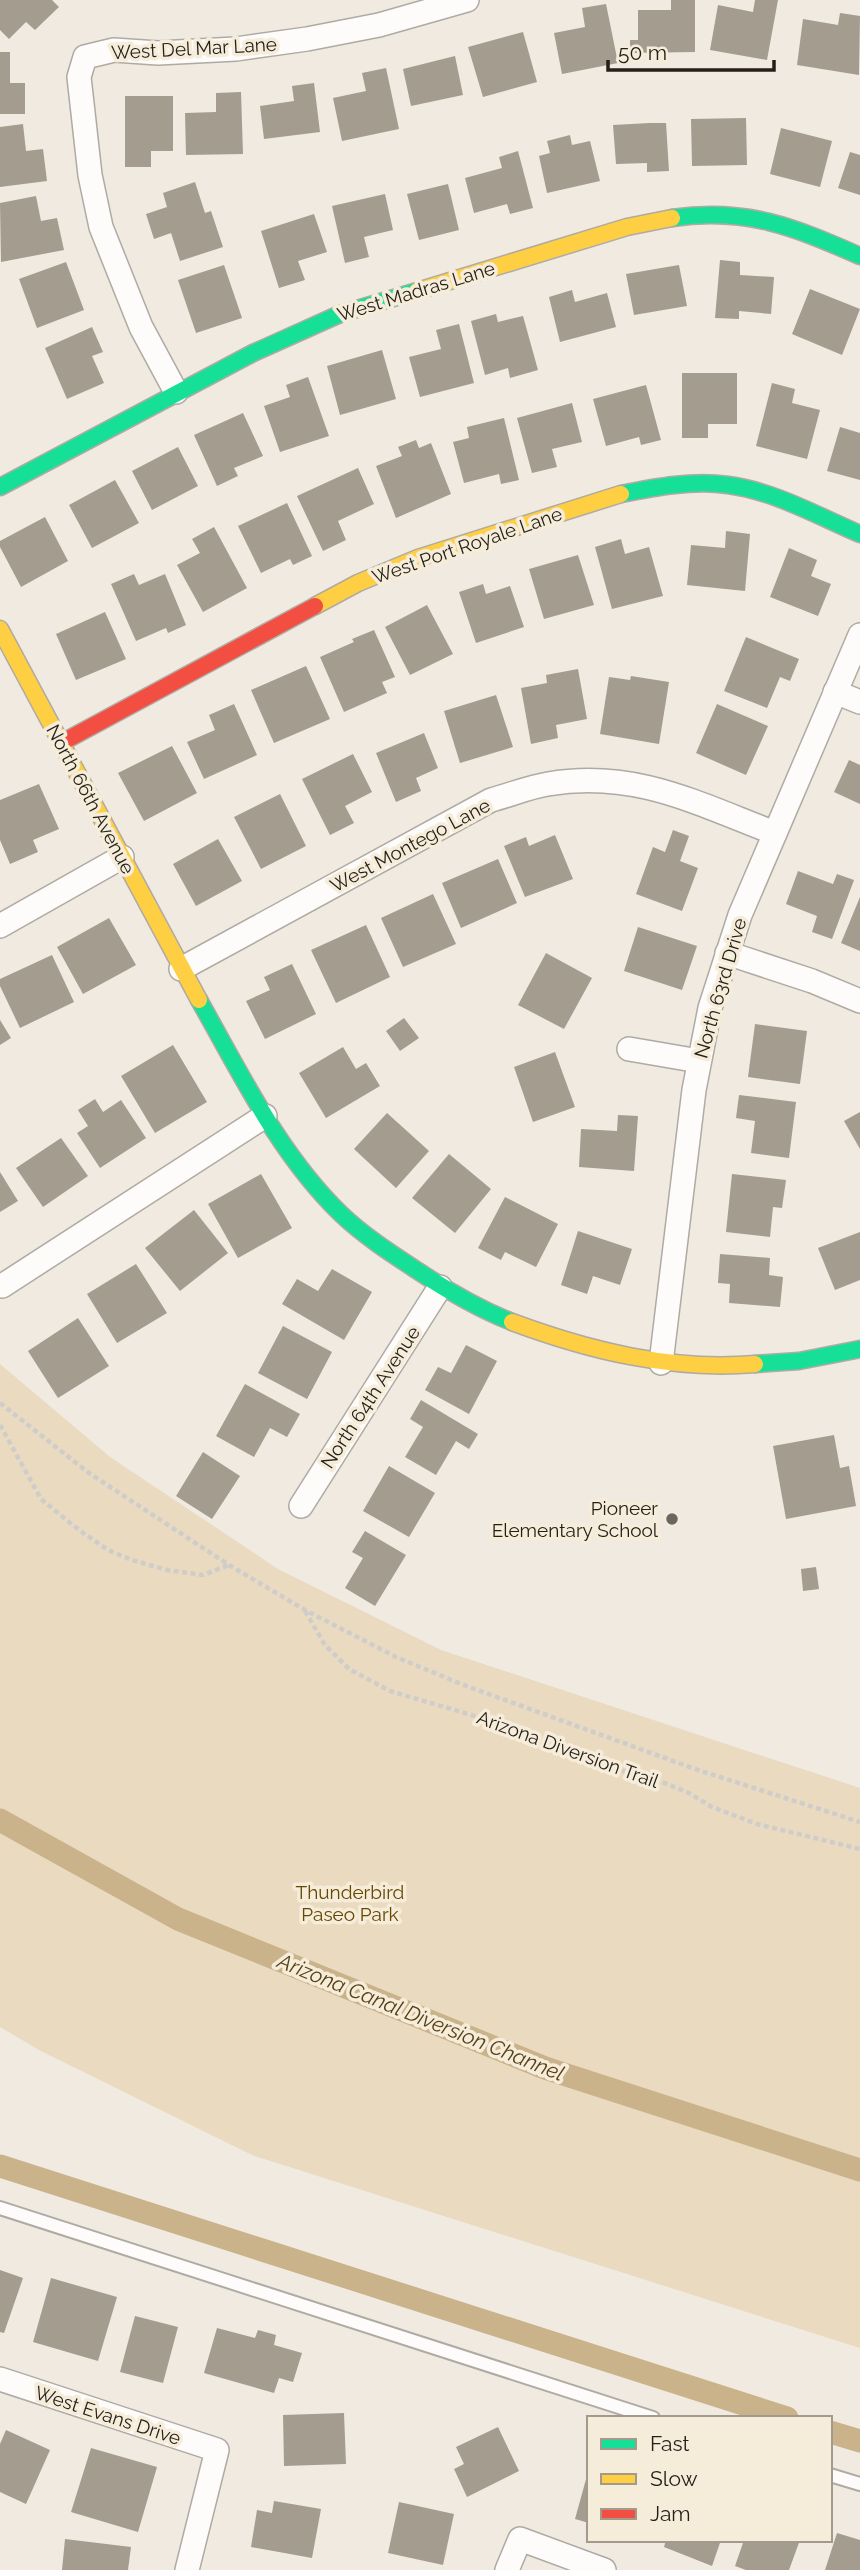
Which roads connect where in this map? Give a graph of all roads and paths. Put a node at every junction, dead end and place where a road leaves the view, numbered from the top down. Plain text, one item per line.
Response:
1 (467, 0) edge
2 (860, 256) edge
3 (176, 392) junction
4 (0, 488) edge
5 (860, 534) edge
6 (1, 632) edge
7 (860, 635) edge
8 (835, 692) junction
9 (860, 702) edge
10 (61, 743) junction
11 (775, 833) junction
12 (122, 857) junction
13 (0, 926) edge
14 (727, 953) junction
15 (181, 969) junction
16 (860, 1001) edge
17 (629, 1049) dead end
18 (699, 1060) junction
19 (265, 1116) junction
20 (2, 1286) dead end
21 (440, 1287) junction
22 (860, 1349) edge
23 (661, 1363) junction
24 (0, 1403) edge
25 (0, 1425) edge
26 (300, 1506) dead end
27 (229, 1565) junction
28 (304, 1610) junction
29 (860, 1822) edge
30 (860, 1849) edge
31 (0, 2208) edge
32 (0, 2379) edge
33 (647, 2416) edge
34 (832, 2476) edge
35 (860, 2484) edge
36 (187, 2570) edge
37 (507, 2570) edge
38 (604, 2570) edge

1 - 3 street, West Del Mar Lane
2 - 3 street, West Madras Lane
3 - 4 street, West Madras Lane
5 - 10 street, West Port Royale Lane
6 - 10 street, North 66th Avenue
7 - 8 street, North 63rd Drive
8 - 9 street
8 - 11 street, North 63rd Drive
10 - 12 street, North 66th Avenue
11 - 14 street, North 63rd Drive
11 - 15 street, West Montego Lane
12 - 13 street
12 - 15 street, North 66th Avenue
14 - 16 street
14 - 18 street, North 63rd Drive
15 - 19 street, North 66th Avenue
17 - 18 street
18 - 23 street, North 63rd Drive
19 - 20 street
19 - 21 street, North 66th Avenue
21 - 23 street, North 66th Avenue
21 - 26 street, North 64th Avenue
22 - 23 street, North 66th Avenue
24 - 27 path, Arizona Diversion Trail
25 - 27 path
27 - 28 path, Arizona Diversion Trail
28 - 29 path, Arizona Diversion Trail
28 - 30 path, Arizona Diversion Trail
31 - 33 lane
32 - 36 street, West Evans Drive
34 - 35 lane
37 - 38 street

